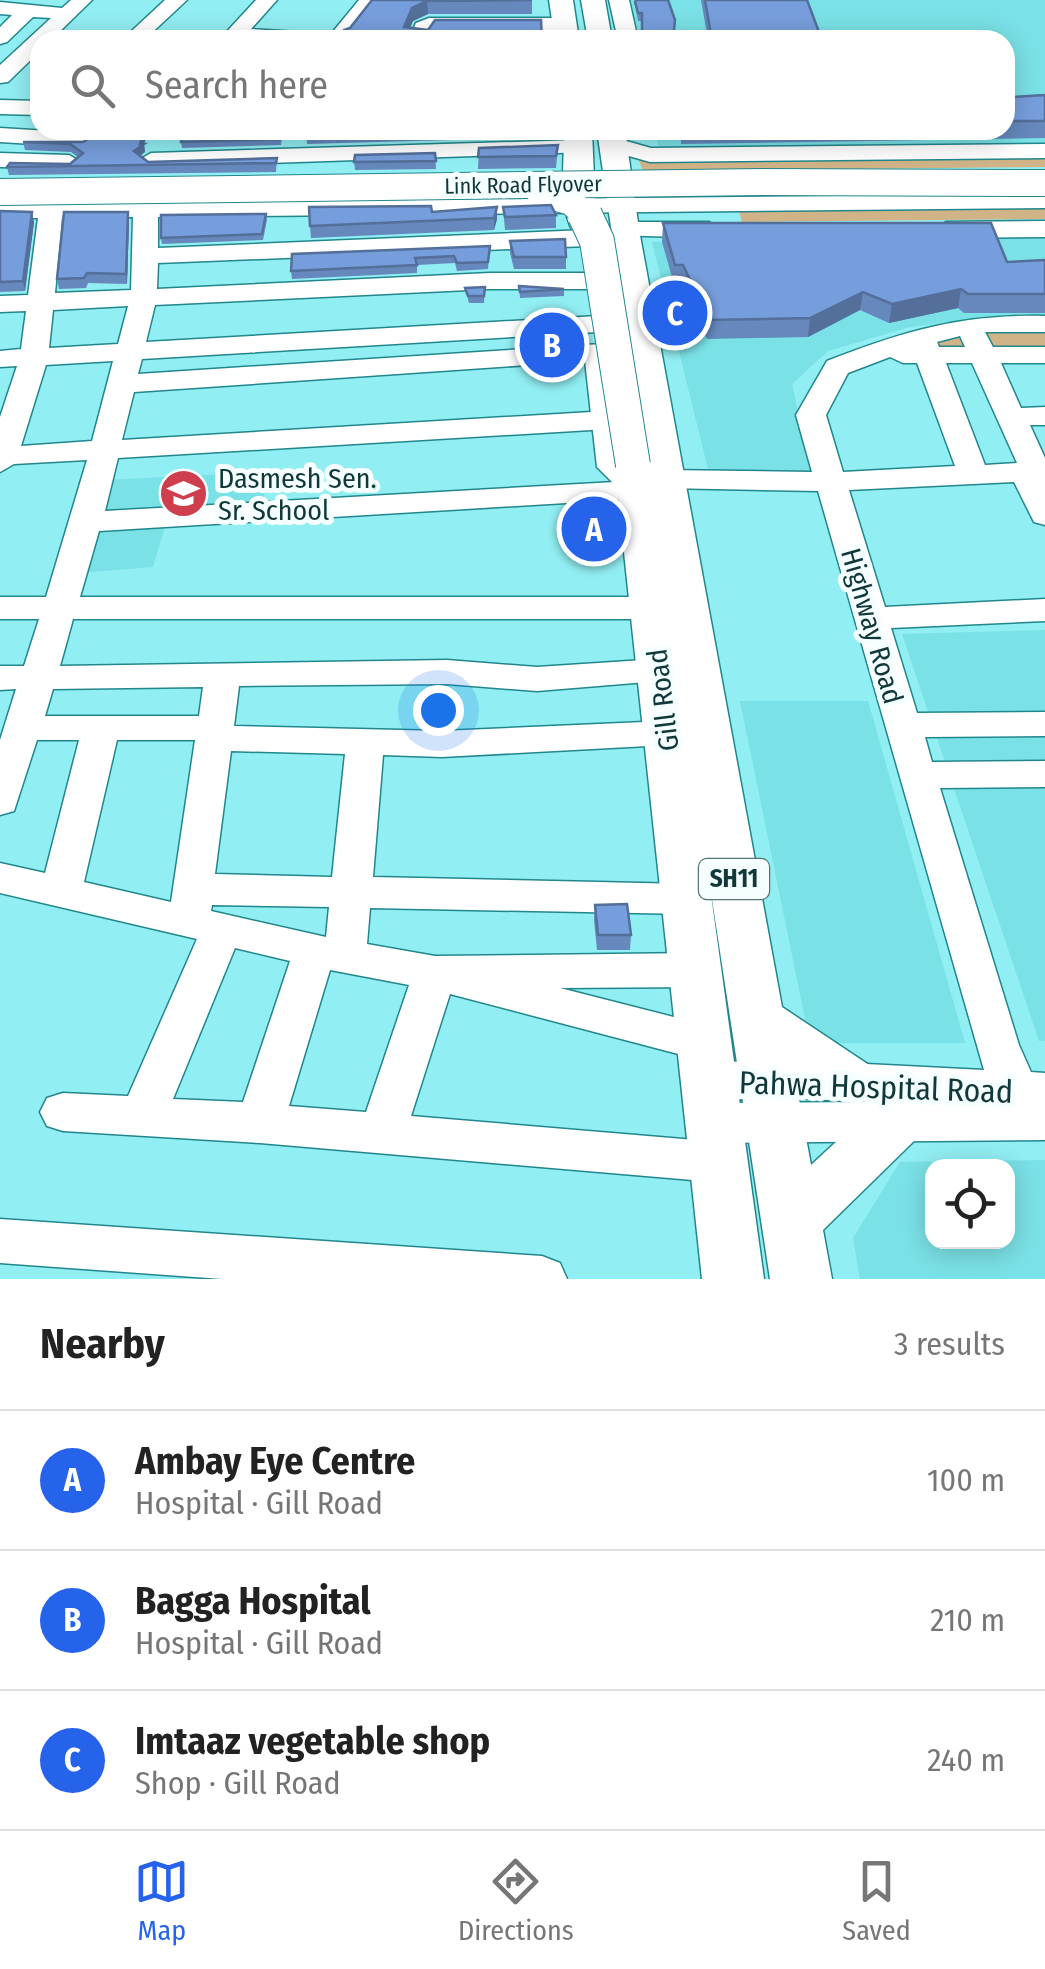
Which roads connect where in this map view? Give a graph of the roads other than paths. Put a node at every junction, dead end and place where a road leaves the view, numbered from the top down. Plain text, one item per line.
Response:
1 (177, 0) edge
2 (267, 0) edge
3 (369, 0) edge
4 (462, 0) edge
5 (593, 0) edge
6 (618, 0) edge
7 (75, 7) edge
8 (0, 8) edge
9 (29, 10) junction
10 (564, 21) edge
11 (50, 30) edge
12 (143, 30) edge
13 (239, 30) edge
14 (344, 30) edge
15 (423, 30) edge
16 (450, 30) edge
17 (460, 30) edge
18 (479, 30) edge
19 (598, 30) edge
20 (626, 30) edge
21 (0, 38) edge
22 (0, 107) edge
23 (30, 108) edge
24 (0, 135) edge
25 (159, 140) edge
26 (500, 140) edge
27 (510, 140) edge
28 (648, 140) edge
29 (1045, 151) edge
30 (76, 154) edge
31 (650, 155) junction
32 (0, 160) edge
33 (1045, 173) edge
34 (616, 177) edge
35 (324, 178) junction
36 (581, 179) edge
37 (151, 186) junction
38 (1045, 187) edge
39 (0, 192) edge
40 (540, 193) junction
41 (1045, 201) edge
42 (51, 210) junction
43 (0, 211) edge
44 (1045, 229) edge
45 (744, 230) edge
46 (918, 230) edge
47 (144, 256) junction
48 (592, 280) junction
49 (436, 284) junction
50 (229, 293) junction
51 (144, 298) junction
52 (43, 302) junction
53 (0, 304) edge
54 (1045, 324) edge
55 (226, 330) dead end
56 (438, 334) junction
57 (600, 338) junction
58 (976, 341) junction
59 (925, 346) junction
60 (130, 353) junction
61 (1045, 355) edge
62 (34, 358) junction
63 (0, 359) edge
64 (122, 384) junction
65 (1010, 416) junction
66 (1045, 416) edge
67 (608, 420) junction
68 (104, 450) junction
69 (1, 458) edge
70 (1036, 472) edge
71 (974, 475) junction
72 (641, 479) junction
73 (830, 482) junction
74 (1045, 515) edge
75 (86, 522) junction
76 (0, 608) edge
77 (60, 608) junction
78 (652, 608) junction
79 (1045, 610) edge
80 (869, 618) junction
81 (659, 670) junction
82 (223, 674) junction
83 (38, 677) junction
84 (0, 678) edge
85 (1045, 724) edge
86 (901, 725) junction
87 (22, 728) junction
88 (101, 728) junction
89 (215, 733) junction
90 (667, 733) junction
91 (365, 743) junction
92 (1045, 774) edge
93 (916, 775) junction
94 (0, 801) edge
95 (0, 878) edge
96 (351, 892) junction
97 (61, 893) junction
98 (687, 899) junction
99 (201, 914) junction
100 (330, 954) junction
101 (696, 970) junction
102 (435, 973) junction
103 (758, 1018) junction
104 (852, 1083) junction
105 (771, 1099) junction
106 (1035, 1101) edge
107 (710, 1103) junction
108 (63, 1112) dead end
109 (143, 1116) junction
110 (898, 1120) junction
111 (260, 1122) junction
112 (382, 1135) junction
113 (792, 1221) junction
114 (0, 1241) edge
115 (65, 1262) edge
116 (542, 1279) edge
117 (733, 1279) edge
118 (801, 1279) edge

1 - 12 street
2 - 13 street
3 - 14 street
4 - 17 street
5 - 19 main road
6 - 20 street
7 - 9 street
7 - 11 street
8 - 9 street
9 - 21 street
10 - 18 street
15 - 16 street
22 - 23 street
24 - 30 street
25 - 37 street
26 - 37 street
27 - 36 street
28 - 31 street
29 - 31 street
30 - 32 street
30 - 37 street
30 - 39 street
31 - 34 street
33 - 34 street
34 - 36 street
34 - 41 street
34 - 45 street
34 - 72 main road, Gill Road / SH11
35 - 36 street
35 - 37 main road, bridge
35 - 37 street
36 - 37 street
36 - 47 street
36 - 48 main road, Gill Road / SH11
37 - 38 main road, Link Road Flyover, bridge
37 - 39 main road, Link Road Flyover, bridge
37 - 42 street
37 - 47 street
38 - 40 main road, Link Road Flyover, bridge
39 - 40 main road, Link Road Flyover, bridge
40 - 72 main road, bridge
42 - 43 street
42 - 52 street
44 - 46 street
47 - 51 street
48 - 49 street
48 - 57 main road, Gill Road / SH11
49 - 50 street
49 - 56 street
50 - 51 street
50 - 55 street
51 - 52 street
51 - 60 street
52 - 53 street
52 - 62 street
54 - 58 street, Highway Road
56 - 57 street
56 - 60 street
57 - 64 street
57 - 67 main road, Gill Road / SH11
58 - 59 street, Highway Road
58 - 61 street
58 - 65 street
59 - 71 street
59 - 73 street, Highway Road
60 - 62 street
60 - 64 street
62 - 63 street
62 - 69 street
64 - 68 street
65 - 66 street
65 - 70 street
67 - 68 street
67 - 72 main road, Gill Road / SH11
68 - 69 street
68 - 75 street
70 - 71 street
70 - 74 street
71 - 73 street
72 - 73 street
72 - 75 street
72 - 78 main road, Gill Road / SH11
72 - 103 main road, Gill Road / SH11
73 - 80 street, Highway Road
75 - 77 street
76 - 77 street
77 - 78 street
77 - 83 street
78 - 81 main road, Gill Road / SH11
79 - 80 street
80 - 86 street, Highway Road
81 - 82 street
81 - 90 main road, Gill Road / SH11
82 - 83 street
82 - 89 street
83 - 84 street
83 - 87 street
85 - 86 street
86 - 93 street, Highway Road
87 - 88 street
87 - 94 street
88 - 89 street
88 - 97 street
89 - 91 street
89 - 99 street
90 - 91 street
90 - 98 main road, Gill Road / SH11
91 - 96 street
92 - 93 street
93 - 106 street, Highway Road
95 - 97 street
96 - 98 street
96 - 99 street
96 - 100 street
97 - 99 street
98 - 101 main road, Gill Road / SH11
99 - 100 street
99 - 109 street
100 - 102 street
100 - 111 street
101 - 102 street
101 - 107 main road, Gill Road / SH11
102 - 107 street
102 - 112 street
103 - 104 main road
103 - 105 main road, Gill Road / SH11
104 - 105 street, Pahwa Hospital Road
104 - 106 street, Pahwa Hospital Road
105 - 107 street, Pahwa Hospital Road
105 - 110 street, Pahwa Hospital Road
105 - 113 main road, Gill Road / SH11
106 - 110 street, Pahwa Hospital Road
107 - 112 street
107 - 117 main road, Gill Road / SH11
108 - 109 street
109 - 111 street
110 - 113 main road
111 - 112 street
113 - 118 main road, Gill Road / SH11
114 - 115 street
115 - 116 street

